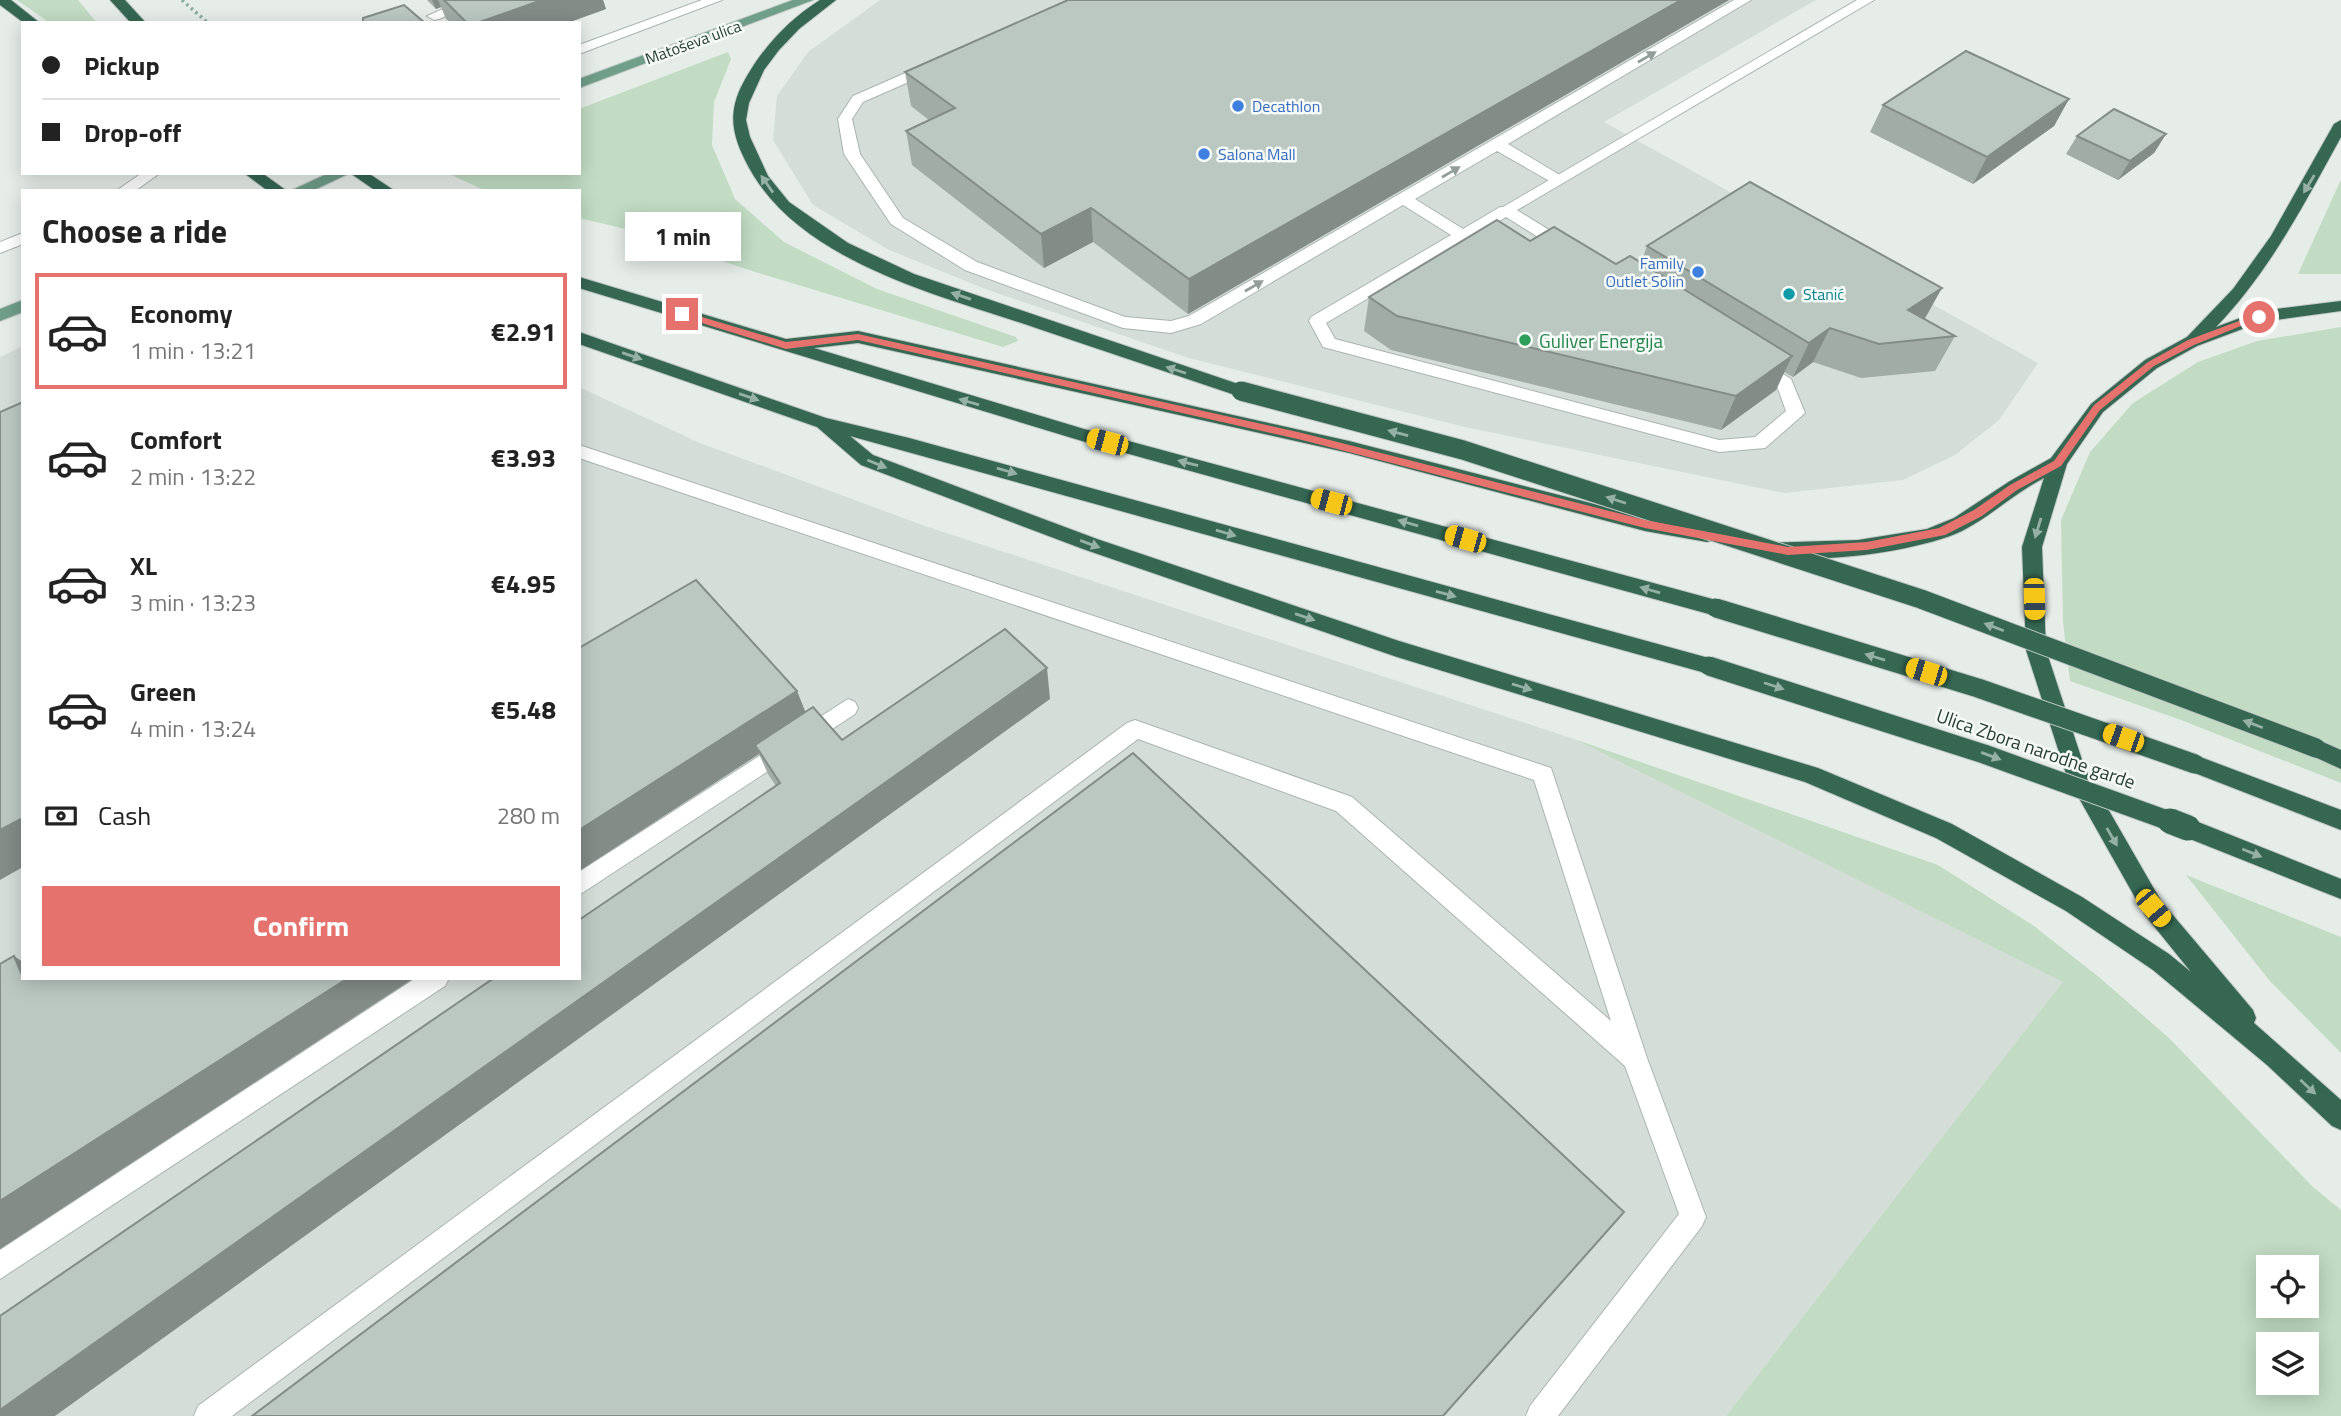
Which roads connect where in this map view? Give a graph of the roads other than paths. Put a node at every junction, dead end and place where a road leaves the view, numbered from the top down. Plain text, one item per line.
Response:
1 (2, 0) edge
2 (117, 0) edge
3 (475, 0) edge
4 (715, 0) edge
5 (806, 0) edge
6 (829, 0) edge
7 (1744, 0) edge
8 (1860, 1) edge
9 (434, 16) dead end
10 (30, 21) edge
11 (137, 21) edge
12 (581, 49) edge
13 (946, 61) edge
14 (581, 83) edge
15 (2341, 124) edge
16 (1497, 145) junction
17 (150, 175) edge
18 (254, 175) edge
19 (338, 175) edge
20 (360, 175) edge
21 (1558, 180) junction
22 (127, 189) edge
23 (276, 189) edge
24 (304, 189) edge
25 (384, 189) edge
26 (1404, 199) junction
27 (1506, 210) junction
28 (1462, 235) junction
29 (21, 239) edge
30 (0, 248) edge
31 (581, 283) edge
32 (21, 305) edge
33 (2341, 306) edge
34 (0, 315) edge
35 (581, 339) edge
36 (2191, 342) junction
37 (786, 345) junction
38 (823, 423) junction
39 (581, 452) edge
40 (2058, 463) junction
41 (848, 708) dead end
42 (2341, 760) edge
43 (2341, 820) edge
44 (581, 884) edge
45 (2341, 890) edge
46 (434, 980) edge
47 (2276, 1057) junction
48 (1634, 1058) junction
49 (2341, 1117) edge
50 (0, 1266) edge
51 (208, 1416) edge
52 (1540, 1416) edge

1 - 10 highway
2 - 11 highway
3 - 9 street
4 - 12 street, Matoševa ulica
5 - 14 main road, Matoševa ulica
42 -> 6 highway, bridge
16 -> 7 street
8 - 21 street
13 -> 26 street
15 -> 36 highway
16 - 21 street
26 -> 16 street
17 - 22 street
18 - 23 highway
19 - 24 main road
20 - 25 highway
21 - 27 street
26 - 28 street
27 - 28 street
27 - 28 street
29 - 30 street
31 - 37 highway, Ulica Zbora narodne garde
32 - 34 main road
33 - 36 highway
35 -> 38 highway, Ulica Zbora narodne garde
36 - 40 highway
37 - 40 highway
43 -> 37 highway, Ulica Zbora narodne garde, bridge
38 -> 45 highway, Ulica Zbora narodne garde, bridge
38 -> 47 highway
39 - 48 street
40 -> 47 highway
41 - 44 street
46 - 50 street
47 -> 49 highway
48 - 51 street
48 - 52 street

